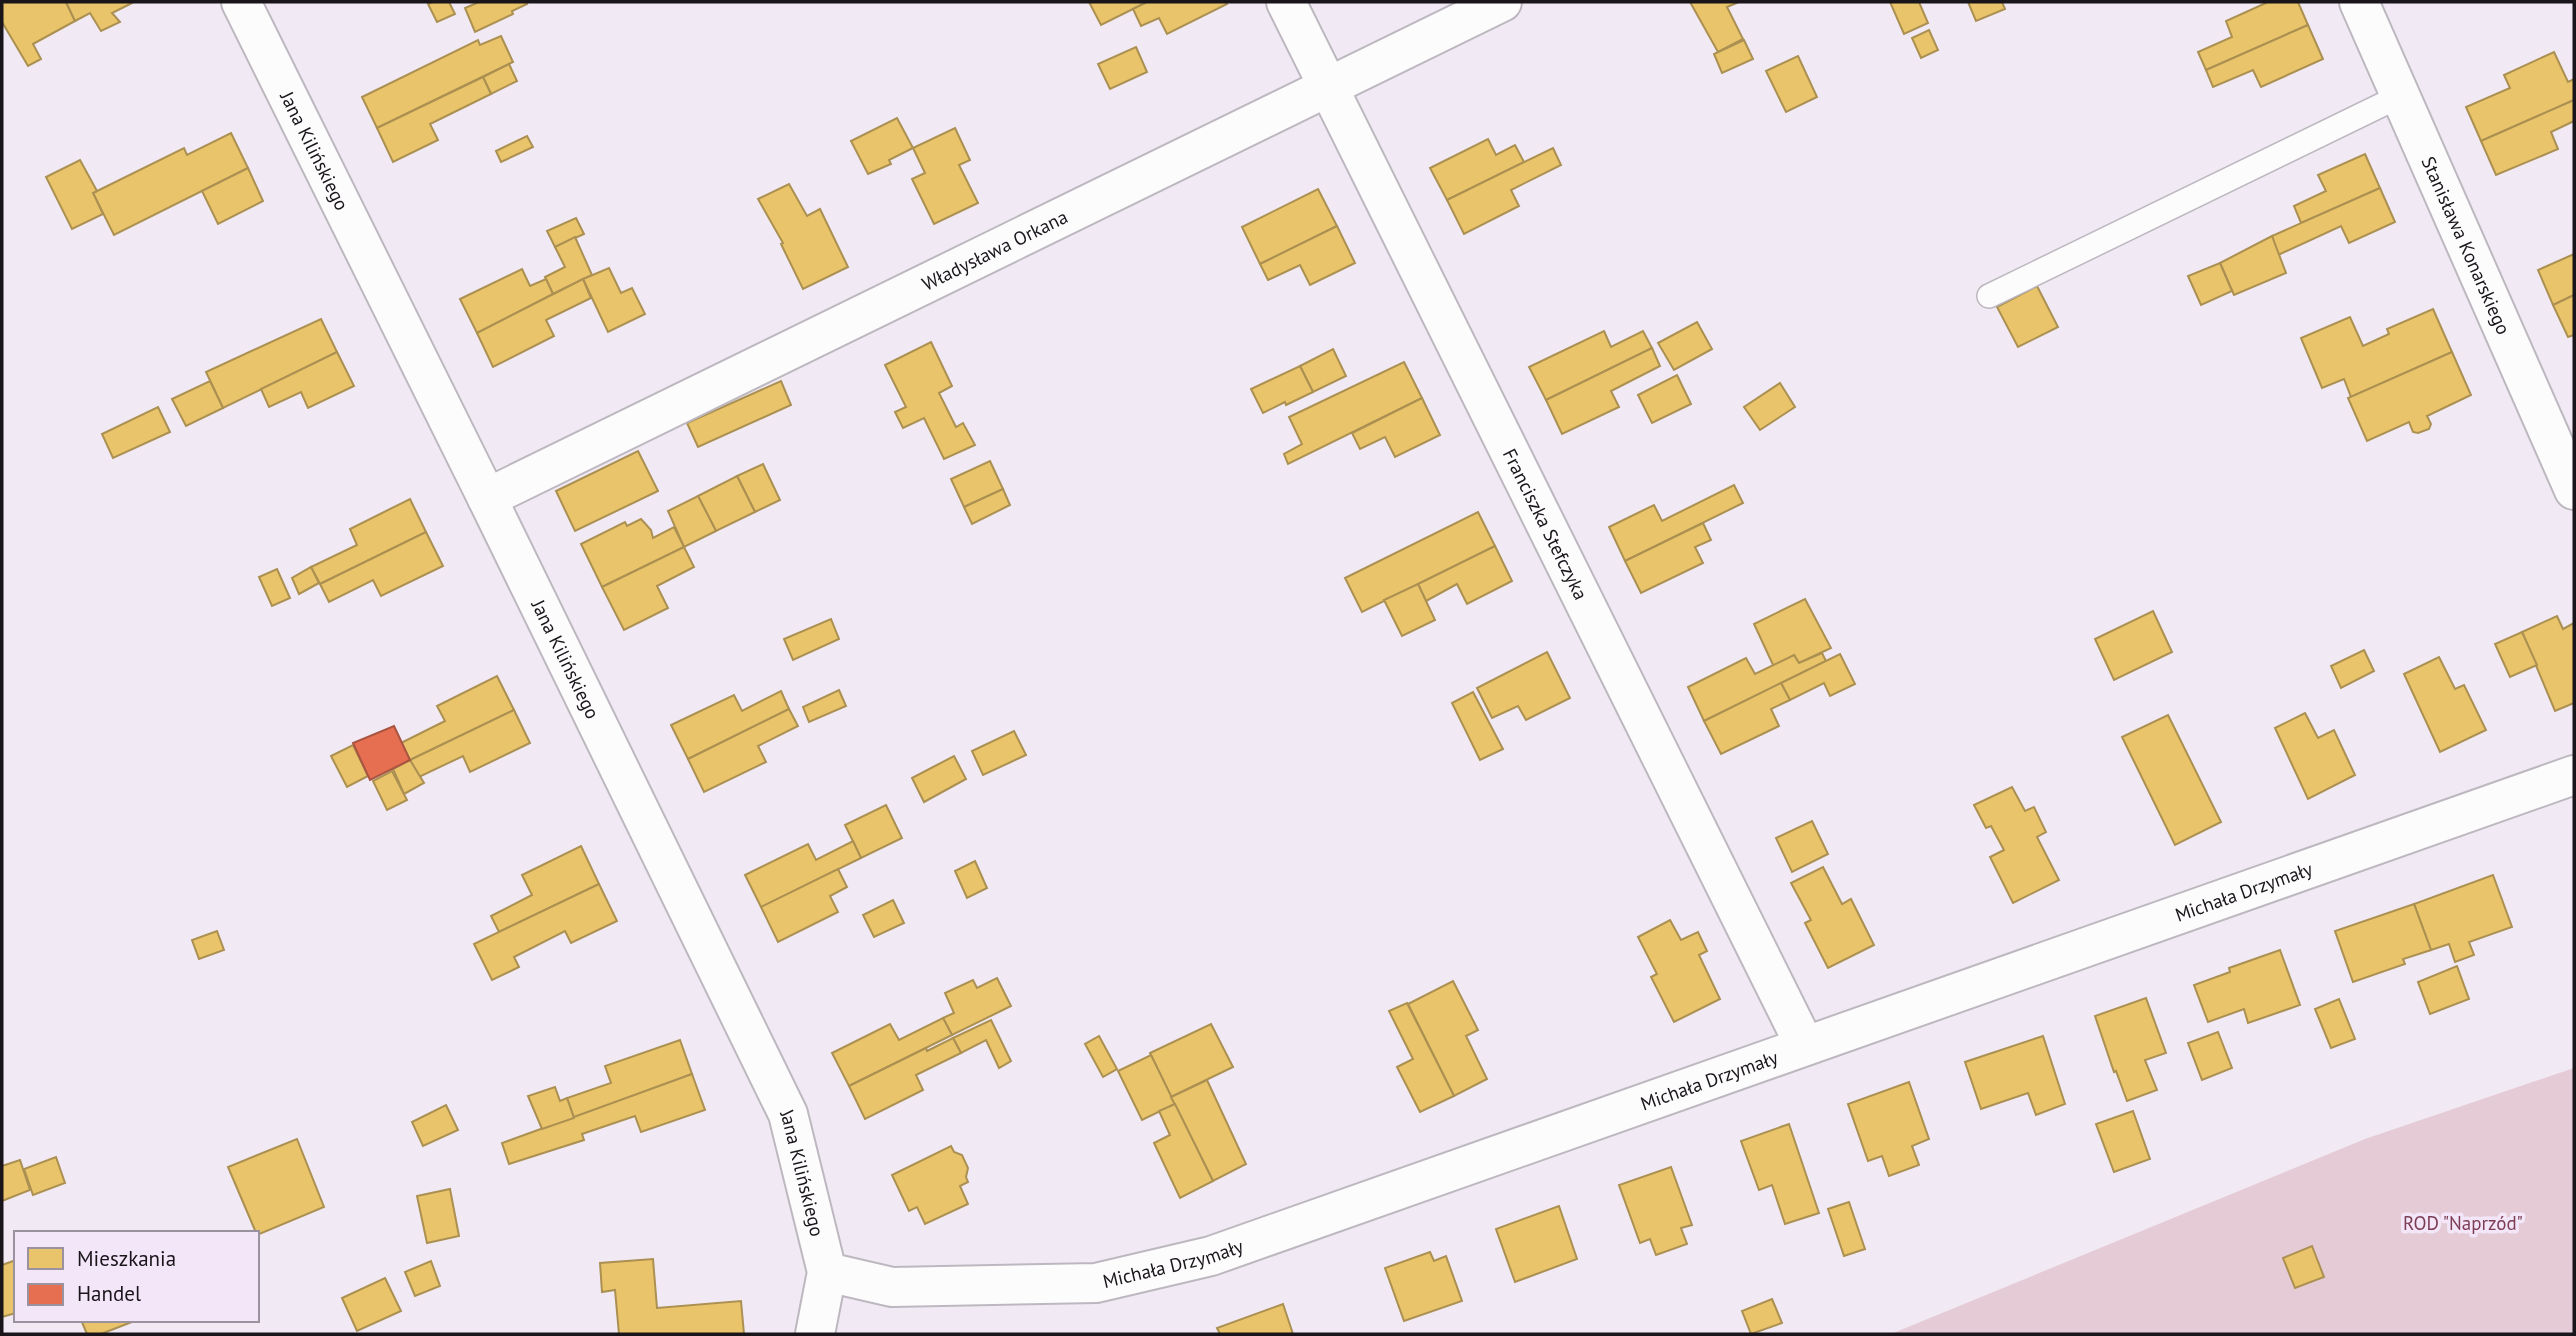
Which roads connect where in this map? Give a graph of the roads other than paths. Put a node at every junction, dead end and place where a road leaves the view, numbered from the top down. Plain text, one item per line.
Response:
1 (241, 2) edge
2 (1286, 2) edge
3 (1502, 2) edge
4 (2359, 2) edge
5 (1329, 88) junction
6 (2400, 96) junction
7 (1989, 296) dead end
8 (2574, 490) edge
9 (487, 498) junction
10 (2574, 775) edge
11 (1805, 1046) junction
12 (827, 1272) junction
13 (815, 1334) edge

1 - 9 street, Jana Kilińskiego
2 - 5 street, Franciszka Stefczyka
3 - 5 street, Władysława Orkana
4 - 6 street, Stanisława Konarskiego
5 - 9 street, Władysława Orkana
5 - 11 street, Franciszka Stefczyka
6 - 7 lane
6 - 8 street, Stanisława Konarskiego
9 - 12 street, Jana Kilińskiego
10 - 11 street, Michała Drzymały
11 - 12 street, Michała Drzymały
12 - 13 street, Jana Kilińskiego

